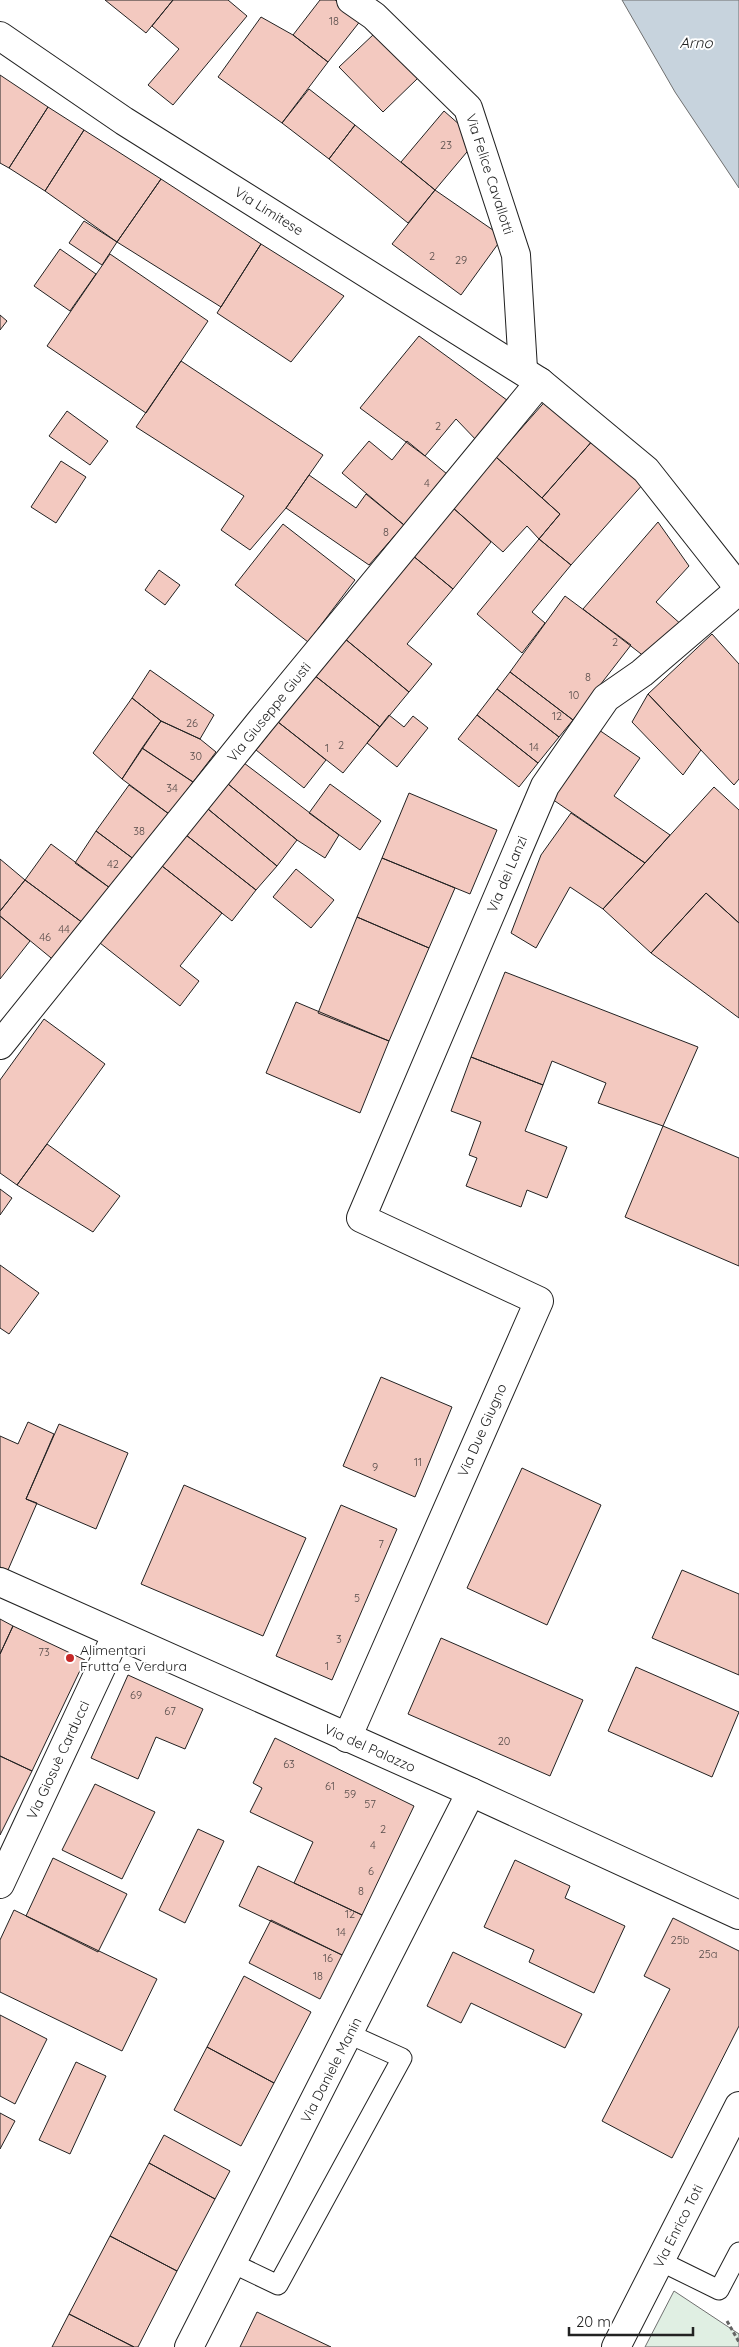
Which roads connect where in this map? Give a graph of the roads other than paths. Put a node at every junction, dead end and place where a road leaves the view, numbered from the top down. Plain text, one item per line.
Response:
1 (351, 0) edge
2 (0, 36) edge
3 (531, 376) junction
4 (739, 589) edge
5 (0, 1045) edge
6 (361, 1218) joint
7 (0, 1582) edge
8 (116, 1636) junction
9 (347, 1738) junction
10 (471, 1792) junction
11 (0, 1884) edge
12 (739, 1915) edge
13 (349, 2034) junction
14 (737, 2116) edge
15 (739, 2252) edge
16 (660, 2261) junction
17 (232, 2263) junction
18 (190, 2347) edge
19 (616, 2347) edge

1 - 3 street, Via Felice Cavallotti
2 - 3 street, Via Limitese
3 - 4 street, Via Limitese
3 - 5 street, Via Giuseppe Giusti
4 - 6 street, Via dei Lanzi
6 - 9 street, Via Due Giugno
7 - 8 street, Via del Palazzo
8 - 9 street, Via del Palazzo
8 - 11 street, Via Giosuè Carducci
9 - 10 street, Via del Palazzo
10 - 12 street, Via del Palazzo
10 - 13 street, Via Daniele Manin
13 - 17 street, Via Daniele Manin
13 - 17 lane
14 - 16 street, Via Enrico Toti
15 - 16 lane
16 - 19 street, Via Enrico Toti
17 - 18 street, Via Daniele Manin

